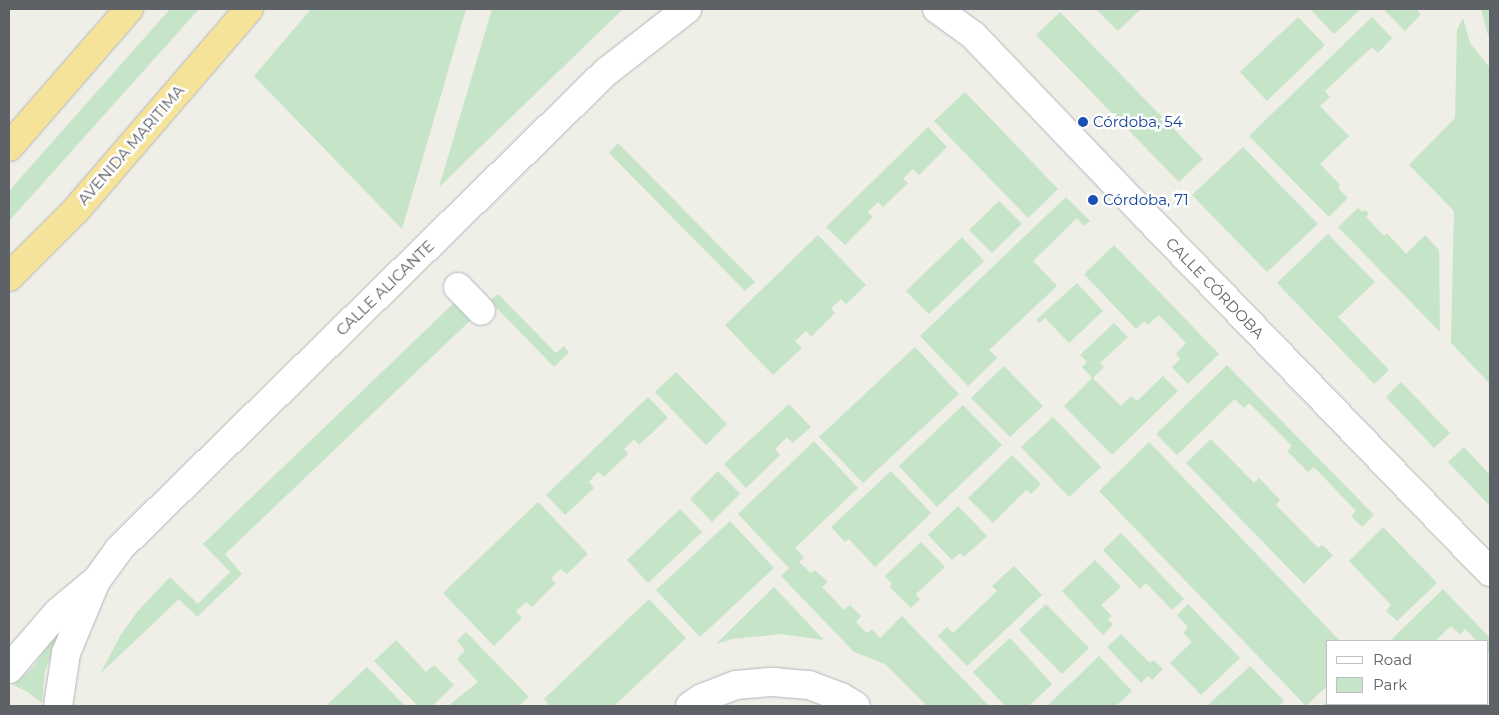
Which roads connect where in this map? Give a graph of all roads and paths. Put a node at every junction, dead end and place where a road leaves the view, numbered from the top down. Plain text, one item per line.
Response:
1 (129, 9) edge
2 (249, 9) edge
3 (687, 9) edge
4 (937, 9) edge
5 (9, 147) edge
6 (9, 276) edge
7 (458, 287) dead end
8 (481, 311) dead end
9 (1490, 572) edge
10 (96, 581) junction
11 (9, 670) edge
12 (58, 706) edge
13 (690, 706) edge
14 (856, 706) edge

1 - 5 highway
2 - 6 highway, AVENIDA MARITIMA
3 - 10 street, CALLE ALICANTE
4 - 9 street, CALLE CÓRDOBA
7 - 8 street
10 - 11 street, CALLE ALICANTE
10 - 12 street, CALLE ALICANTE
13 - 14 street

